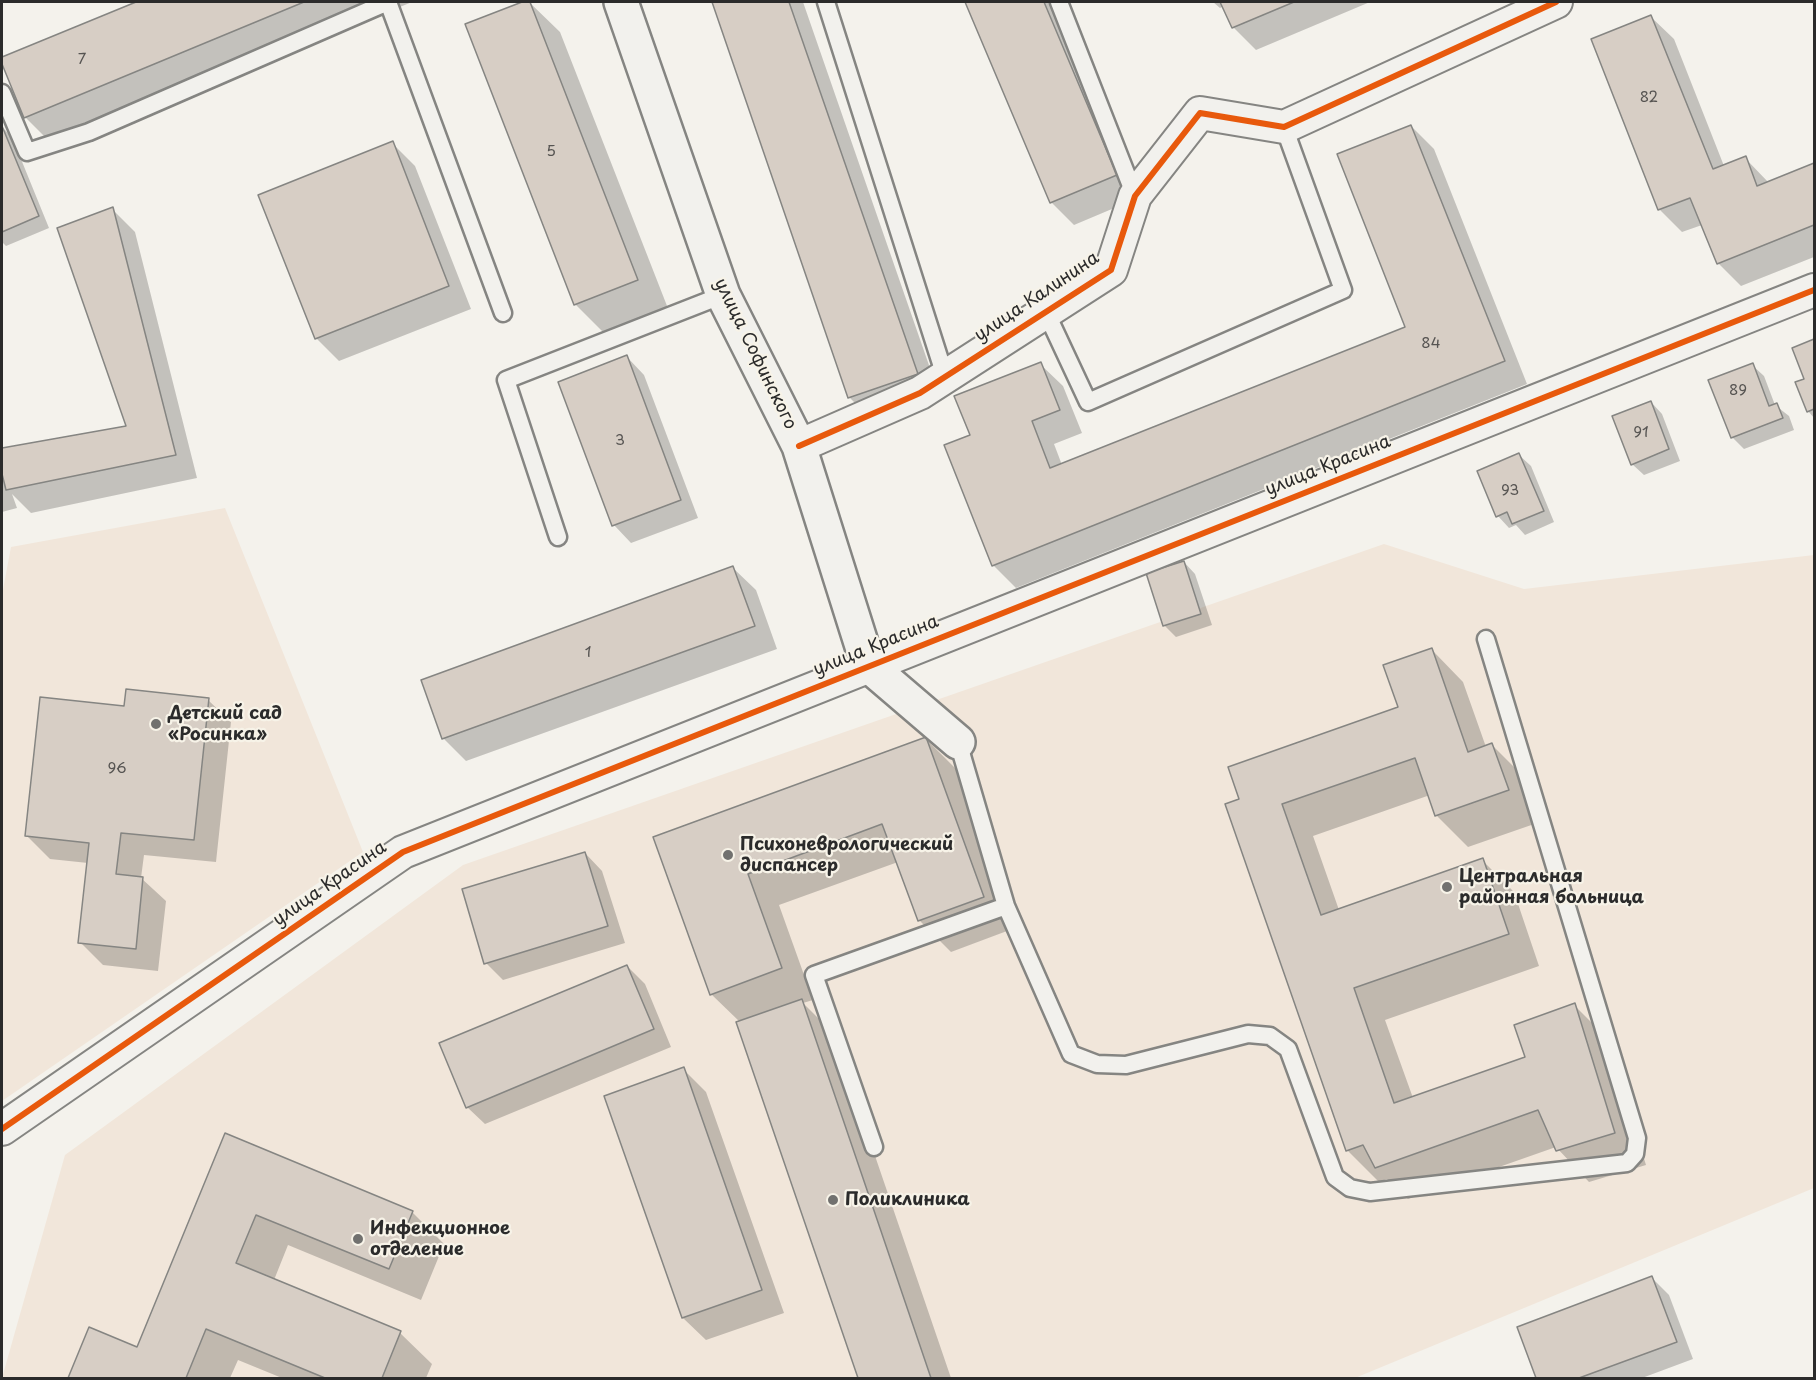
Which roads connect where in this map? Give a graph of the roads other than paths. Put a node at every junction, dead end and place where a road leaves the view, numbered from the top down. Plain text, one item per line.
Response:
1 (388, 2) edge
2 (621, 2) edge
3 (826, 2) edge
4 (1059, 2) edge
5 (1556, 2) edge
6 (2, 93) edge
7 (1284, 127) junction
8 (1135, 196) junction
9 (1815, 290) edge
10 (723, 295) junction
11 (1045, 310) junction
12 (503, 313) dead end
13 (945, 376) junction
14 (799, 446) junction
15 (558, 537) dead end
16 (1486, 639) dead end
17 (868, 665) junction
18 (958, 742) joint
19 (1006, 906) junction
20 (2, 1129) edge
21 (873, 1147) dead end

1 - 6 lane
1 - 12 lane
2 - 10 street, улица Софинского
3 - 13 lane
4 - 8 lane
5 - 7 street
7 - 8 street, улица Калинина
7 - 11 lane
8 - 11 street, улица Калинина
9 - 17 street, улица Красина
10 - 14 street, улица Софинского
10 - 15 lane
11 - 13 street, улица Калинина
13 - 14 street, улица Калинина
14 - 17 street, улица Софинского
16 - 19 lane
17 - 18 street
17 - 20 street, улица Красина
18 - 19 lane
19 - 21 lane

